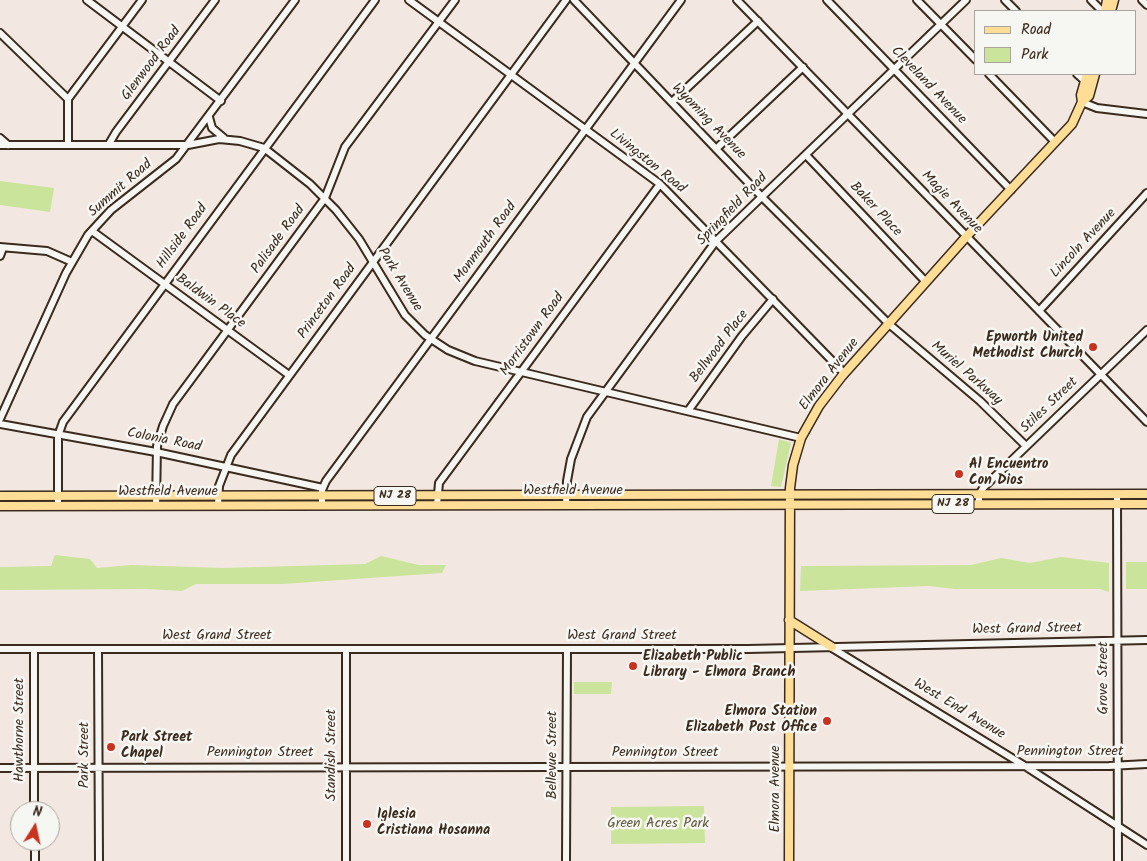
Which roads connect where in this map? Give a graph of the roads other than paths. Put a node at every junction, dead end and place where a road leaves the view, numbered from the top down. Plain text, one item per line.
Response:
1 (87, 0) edge
2 (142, 0) edge
3 (215, 0) edge
4 (295, 0) edge
5 (375, 0) edge
6 (408, 0) edge
7 (455, 0) edge
8 (566, 0) edge
9 (574, 0) edge
10 (681, 0) edge
11 (737, 0) edge
12 (827, 0) edge
13 (917, 0) edge
14 (966, 0) edge
15 (1005, 0) edge
16 (1091, 0) edge
17 (1142, 0) edge
18 (1147, 5) edge
19 (1015, 10) edge
20 (1102, 10) edge
21 (758, 21) junction
22 (439, 22) junction
23 (941, 25) junction
24 (122, 27) junction
25 (0, 33) edge
26 (974, 58) edge
27 (169, 62) junction
28 (634, 63) junction
29 (803, 67) junction
30 (894, 70) junction
31 (511, 74) junction
32 (990, 75) edge
33 (1095, 75) edge
34 (1086, 78) edge
35 (68, 99) junction
36 (220, 101) junction
37 (672, 102) junction
38 (1082, 102) junction
39 (848, 114) junction
40 (1147, 114) edge
41 (209, 117) junction
42 (586, 129) junction
43 (0, 138) edge
44 (227, 140) junction
45 (1055, 142) junction
46 (68, 144) junction
47 (109, 144) junction
48 (0, 145) edge
49 (8, 145) junction
50 (188, 145) junction
51 (264, 148) junction
52 (716, 149) junction
53 (806, 155) junction
54 (660, 184) junction
55 (1010, 190) junction
56 (1147, 194) edge
57 (762, 197) junction
58 (325, 198) junction
59 (92, 231) junction
60 (966, 237) junction
61 (716, 241) junction
62 (2, 247) edge
63 (0, 256) edge
64 (72, 262) junction
65 (373, 262) junction
66 (926, 282) junction
67 (164, 283) junction
68 (772, 299) junction
69 (1039, 311) junction
70 (888, 324) junction
71 (228, 330) junction
72 (1147, 330) edge
73 (430, 339) junction
74 (521, 372) junction
75 (844, 373) junction
76 (1101, 375) junction
77 (289, 376) junction
78 (606, 392) junction
79 (688, 411) junction
80 (0, 419) edge
81 (1147, 422) edge
82 (0, 424) edge
83 (58, 434) junction
84 (802, 438) junction
85 (1026, 446) junction
86 (156, 452) junction
87 (225, 466) junction
88 (322, 492) junction
89 (1117, 494) junction
90 (1147, 494) edge
91 (566, 495) junction
92 (679, 495) junction
93 (790, 495) junction
94 (899, 495) junction
95 (979, 495) junction
96 (0, 496) edge
97 (58, 496) junction
98 (156, 496) junction
99 (218, 496) junction
100 (436, 496) junction
101 (566, 504) junction
102 (679, 504) junction
103 (789, 504) junction
104 (899, 504) junction
105 (979, 504) junction
106 (1117, 504) junction
107 (1147, 504) edge
108 (156, 505) junction
109 (218, 505) junction
110 (322, 505) junction
111 (437, 505) junction
112 (0, 506) edge
113 (58, 506) junction
114 (789, 620) junction
115 (1147, 640) edge
116 (1117, 641) junction
117 (832, 647) junction
118 (789, 648) junction
119 (0, 649) edge
120 (98, 649) junction
121 (567, 649) junction
122 (34, 650) junction
123 (346, 650) junction
124 (1147, 764) edge
125 (346, 766) junction
126 (567, 766) junction
127 (789, 766) junction
128 (1025, 766) junction
129 (1118, 766) junction
130 (0, 768) edge
131 (34, 768) junction
132 (98, 768) junction
133 (34, 801) edge
134 (1118, 826) junction
135 (1147, 845) edge
136 (99, 861) edge
137 (346, 861) edge
138 (566, 861) edge
139 (790, 861) edge
140 (1118, 861) edge

1 - 24 street
2 - 24 street
3 - 27 street, Glenwood Road
4 - 36 street, Summit Road
5 - 51 street, Hillside Road
6 - 22 street, Livingston Road
7 - 22 street, Palisade Road
8 - 31 street, Princeton Road
9 - 28 street, Wyoming Avenue
10 - 28 street, Monmouth Road
11 - 21 street, Magie Avenue
12 - 30 street, Cleveland Avenue
13 - 23 street
14 - 23 street, Springfield Road
15 - 19 street
16 - 20 street
17 - 18 street
21 - 29 street, Magie Avenue
21 - 37 street
22 - 31 street, Livingston Road
22 - 58 street, Palisade Road
23 - 26 street
23 - 30 street, Springfield Road
24 - 27 street
24 - 35 street
25 - 35 street
27 - 36 street
27 - 47 street, Glenwood Road
28 - 37 street, Wyoming Avenue
28 - 42 street, Monmouth Road
29 - 39 street, Magie Avenue
29 - 52 street
30 - 39 street, Springfield Road
30 - 55 street, Cleveland Avenue
31 - 42 street, Livingston Road
31 - 65 street, Princeton Road
32 - 45 street
33 - 38 main road
34 - 38 main road
35 - 46 street
36 - 41 street, Summit Road
37 - 52 street, Wyoming Avenue
38 - 40 street
38 - 45 main road, Elmora Avenue
39 - 53 street, Springfield Road
39 - 60 street, Magie Avenue
41 - 44 street
41 - 50 street, Summit Road
42 - 54 street, Livingston Road
42 - 73 street, Monmouth Road
43 - 49 street
44 - 50 street, Park Avenue
44 - 51 street, Park Avenue
45 - 55 main road, Elmora Avenue
46 - 47 street, Park Avenue
46 - 49 street, Park Avenue
47 - 50 street, Park Avenue
48 - 49 street, Park Avenue
50 - 59 street, Summit Road
51 - 58 street, Park Avenue
51 - 67 street, Hillside Road
52 - 57 street, Wyoming Avenue
53 - 57 street, Springfield Road
53 - 66 street, Baker Place
54 - 61 street, Livingston Road
54 - 74 street, Morristown Road
55 - 60 main road, Elmora Avenue
56 - 69 street, Lincoln Avenue
57 - 61 street, Springfield Road
57 - 70 street, Wyoming Avenue
58 - 65 street, Park Avenue
58 - 71 street, Palisade Road
59 - 64 street, Summit Road
59 - 67 street, Baldwin Place
60 - 66 main road, Elmora Avenue
60 - 69 street, Magie Avenue
61 - 68 street, Livingston Road
61 - 78 street, Springfield Road
62 - 63 street
62 - 64 street
64 - 80 street, Summit Road
65 - 73 street, Park Avenue
65 - 77 street, Princeton Road
66 - 70 main road, Elmora Avenue
67 - 71 street, Baldwin Place
67 - 83 street, Hillside Road
68 - 75 street, Livingston Road
68 - 79 street, Bellwood Place
69 - 76 street, Magie Avenue
70 - 75 main road, Elmora Avenue
70 - 85 street, Muriel Parkway
71 - 77 street, Baldwin Place
71 - 86 street, Palisade Road
72 - 76 street, Stiles Street
73 - 74 street, Park Avenue
73 - 88 street, Monmouth Road
74 - 78 street, Park Avenue
74 - 100 street, Morristown Road
75 - 84 main road, Elmora Avenue
76 - 81 street, Magie Avenue
76 - 85 street, Stiles Street
77 - 87 street, Princeton Road
78 - 79 street, Park Avenue
78 - 91 street, Springfield Road
79 - 84 street, Park Avenue
82 - 83 street, Colonia Road
83 - 86 street, Colonia Road
83 - 97 street, Hillside Road
84 - 93 main road, Elmora Avenue
85 - 95 street, Stiles Street
86 - 87 street, Colonia Road
86 - 98 street, Palisade Road
87 - 88 street, Colonia Road
87 - 99 street, Princeton Road
88 - 99 main road, Westfield Avenue / NJ 28
88 - 100 main road, Westfield Avenue / NJ 28
88 - 110 street
89 - 90 main road, Westfield Avenue / NJ 28
89 - 95 main road, Westfield Avenue / NJ 28
89 - 106 street, Grove Street
91 - 92 main road, Westfield Avenue / NJ 28
91 - 100 main road, Westfield Avenue / NJ 28
91 - 101 street, Springfield Road
92 - 93 main road, Westfield Avenue / NJ 28
92 - 102 main road
93 - 94 main road, Westfield Avenue / NJ 28
93 - 103 main road, Elmora Avenue
94 - 95 main road, Westfield Avenue / NJ 28
94 - 104 main road
95 - 105 street
96 - 97 main road, Westfield Avenue / NJ 28
97 - 98 main road, Westfield Avenue / NJ 28
97 - 113 street, Hillside Road
98 - 99 main road, Westfield Avenue / NJ 28
98 - 108 street, Palisade Road
99 - 109 street, Princeton Road
100 - 111 street
101 - 102 main road, Westfield Avenue / NJ 28
101 - 111 main road, Westfield Avenue / NJ 28
102 - 103 main road, Westfield Avenue / NJ 28
103 - 104 main road, Westfield Avenue / NJ 28
103 - 114 main road, Elmora Avenue
104 - 105 main road, Westfield Avenue / NJ 28
105 - 106 main road, Westfield Avenue / NJ 28
106 - 107 main road, Westfield Avenue / NJ 28
106 - 116 street, Grove Street
108 - 109 main road, Westfield Avenue / NJ 28
108 - 113 main road, Westfield Avenue / NJ 28
109 - 110 main road, Westfield Avenue / NJ 28
110 - 111 main road, Westfield Avenue / NJ 28
112 - 113 main road, Westfield Avenue / NJ 28
114 - 117 main road
114 - 118 main road, Elmora Avenue
115 - 116 street, West Grand Street
116 - 117 street, West Grand Street
116 - 129 street, Grove Street
117 - 118 street, West Grand Street
117 - 128 street, West End Avenue
118 - 121 street, West Grand Street
118 - 127 main road, Elmora Avenue
119 - 122 street, West Grand Street
120 - 122 street, West Grand Street
120 - 123 street, West Grand Street
120 - 132 street, Park Street
121 - 123 street, West Grand Street
121 - 126 street, Bellevue Street
122 - 131 street, Hawthorne Street
123 - 125 street, Standish Street
124 - 129 street, Pennington Street
125 - 126 street, Pennington Street
125 - 132 street, Pennington Street
125 - 137 street, Standish Street
126 - 127 street, Pennington Street
126 - 138 street, Bellevue Street
127 - 128 street, Pennington Street
127 - 139 main road, Elmora Avenue
128 - 129 street, Pennington Street
128 - 134 street, West End Avenue
129 - 134 street, Grove Street
130 - 131 street, Pennington Street
131 - 132 street, Pennington Street
131 - 133 street, Hawthorne Street
132 - 136 street, Park Street
134 - 135 street, West End Avenue
134 - 140 street, Grove Street

